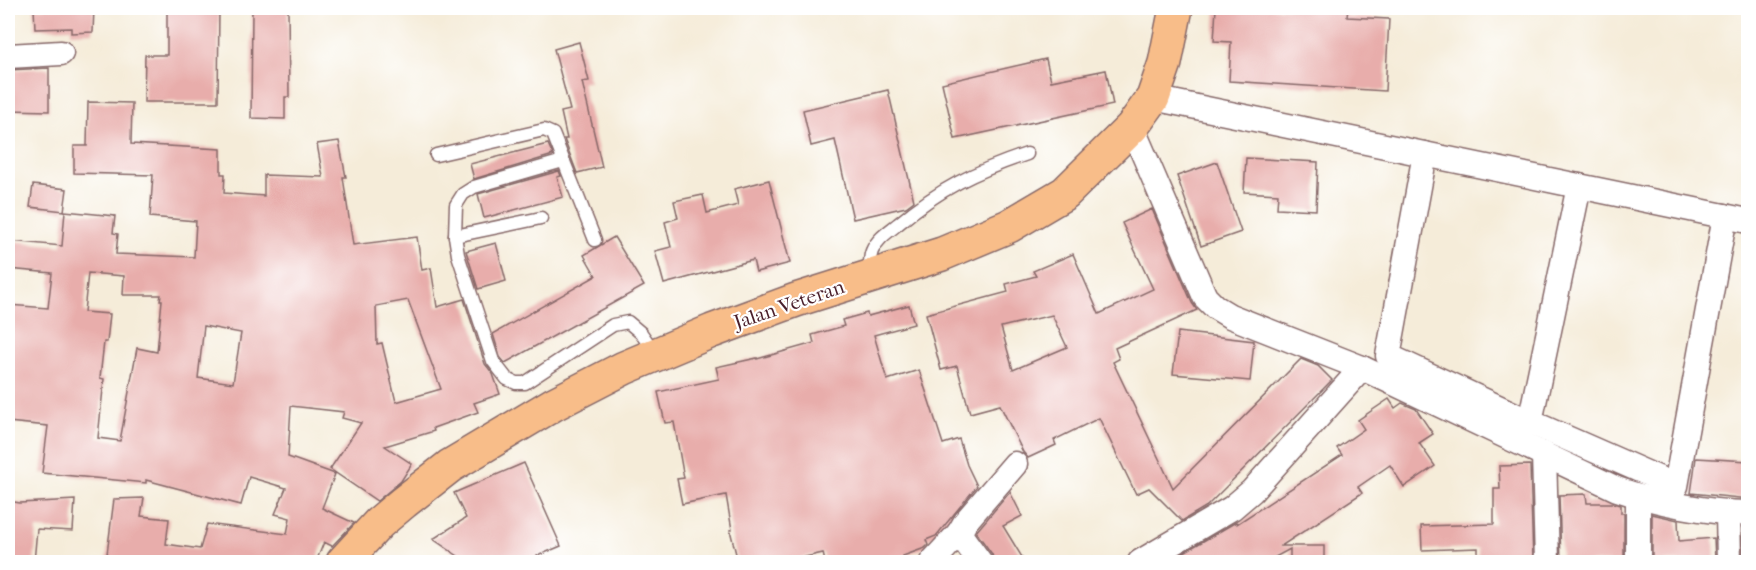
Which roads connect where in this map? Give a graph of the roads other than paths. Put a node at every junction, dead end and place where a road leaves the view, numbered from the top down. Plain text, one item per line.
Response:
1 (1176, 8) edge
2 (61, 52) dead end
3 (8, 56) edge
4 (1152, 98) junction
5 (1132, 127) junction
6 (1027, 154) dead end
7 (1425, 154) junction
8 (436, 155) dead end
9 (563, 161) junction
10 (1579, 186) junction
11 (1725, 216) junction
12 (542, 218) dead end
13 (1749, 221) edge
14 (455, 236) junction
15 (595, 240) dead end
16 (871, 278) junction
17 (656, 354) junction
18 (1362, 368) junction
19 (1530, 422) junction
20 (1544, 454) junction
21 (1015, 464) dead end
22 (1638, 496) junction
23 (1738, 513) edge
24 (959, 533) junction
25 (1167, 555) edge
26 (343, 562) edge
27 (932, 562) edge
28 (980, 562) edge
29 (1140, 562) edge
30 (1546, 562) edge
31 (1638, 562) edge
32 (1729, 562) edge

1 - 4 highway, Jalan Veteran
2 - 3 street
4 - 5 highway, Jalan Veteran
4 - 7 street
5 - 16 highway, Jalan Veteran
5 - 18 street
6 - 16 lane
7 - 10 street
7 - 19 street
8 - 9 lane
9 - 14 lane
9 - 15 lane
10 - 11 street
10 - 19 street
11 - 13 street
11 - 19 street
12 - 14 lane
14 - 17 lane
16 - 17 highway, Jalan Veteran
17 - 26 highway, Jalan Veteran
18 - 20 street
18 - 25 street
20 - 22 street
20 - 30 street
21 - 24 street
22 - 23 street
22 - 31 street
23 - 32 street
24 - 27 street
24 - 28 street
25 - 29 street

